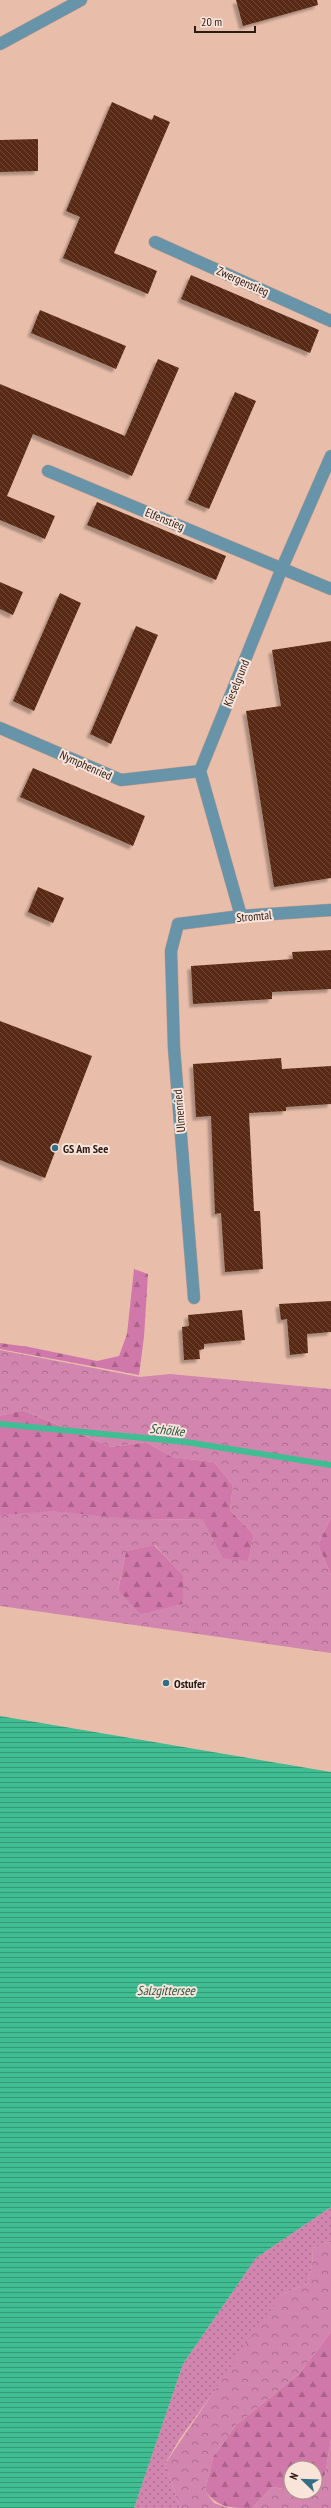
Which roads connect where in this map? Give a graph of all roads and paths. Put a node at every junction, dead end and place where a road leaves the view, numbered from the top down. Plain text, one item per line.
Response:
1 (81, 0) edge
2 (0, 44) edge
3 (155, 242) dead end
4 (331, 320) edge
5 (331, 456) edge
6 (48, 470) dead end
7 (282, 568) junction
8 (331, 589) edge
9 (0, 728) edge
10 (200, 771) junction
11 (331, 910) edge
12 (242, 916) junction
13 (178, 924) joint
14 (194, 1298) dead end

1 - 2 street
3 - 4 street, Zwergenstieg
5 - 7 street, Kieselgrund
6 - 7 street, Elfenstieg
7 - 8 street, Elfenstieg
7 - 10 street, Kieselgrund
9 - 10 street, Nymphenried
10 - 12 street
11 - 12 street, Stromtal
12 - 13 street, Stromtal
13 - 14 street, Ulmenried

